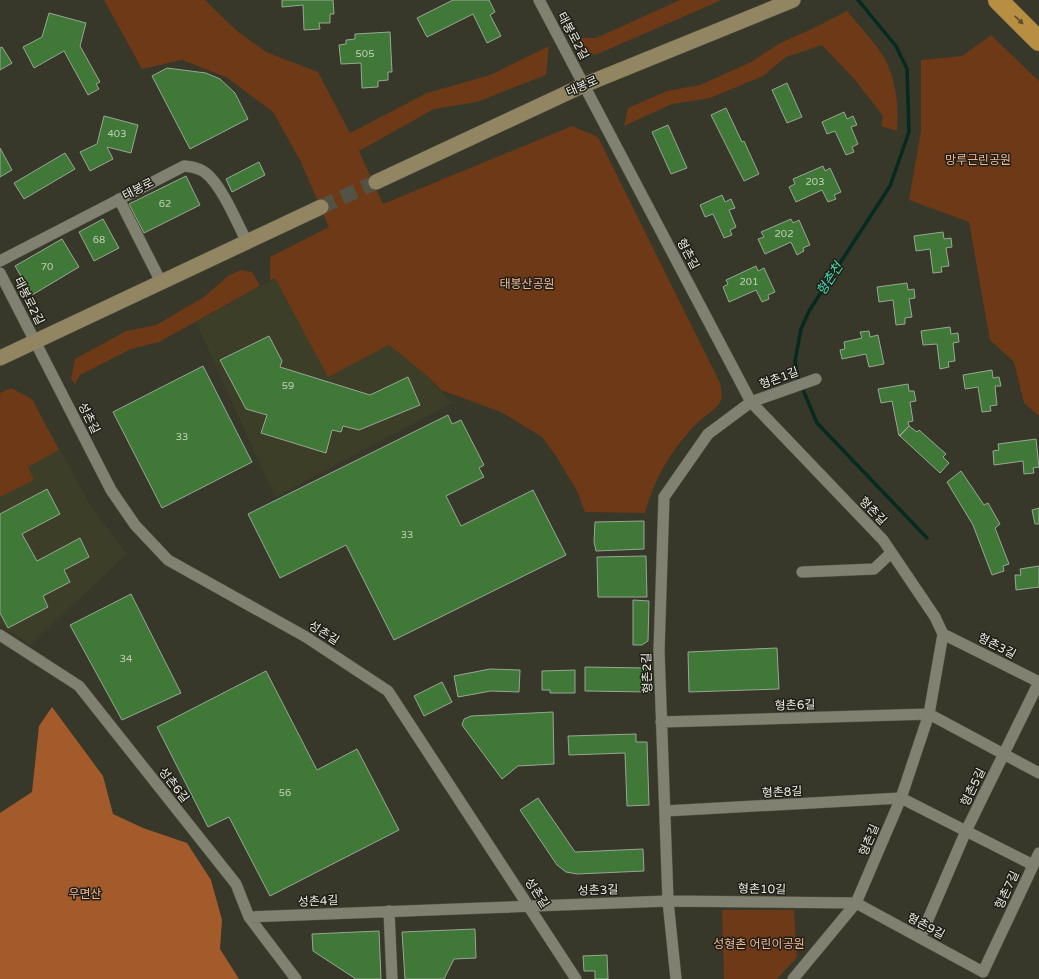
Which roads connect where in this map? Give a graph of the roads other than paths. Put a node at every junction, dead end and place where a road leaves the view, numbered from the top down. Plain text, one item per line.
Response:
1 (539, 0) edge
2 (793, 0) edge
3 (998, 0) edge
4 (1039, 41) edge
5 (584, 85) junction
6 (376, 182) tunnel mouth
7 (119, 199) junction
8 (321, 207) tunnel mouth
9 (247, 242) junction
10 (0, 260) edge
11 (0, 273) edge
12 (161, 282) junction
13 (34, 341) junction
14 (0, 358) edge
15 (816, 378) dead end
16 (751, 402) junction
17 (892, 553) junction
18 (802, 572) dead end
19 (944, 634) junction
20 (0, 635) edge
21 (1039, 682) edge
22 (929, 714) junction
23 (661, 722) junction
24 (1003, 754) junction
25 (1039, 773) edge
26 (901, 798) junction
27 (665, 811) junction
28 (966, 831) junction
29 (1039, 853) edge
30 (1033, 866) junction
31 (668, 901) junction
32 (856, 903) junction
33 (529, 905) junction
34 (389, 911) junction
35 (249, 917) junction
36 (920, 938) junction
37 (984, 972) joint
38 (296, 979) edge
39 (392, 979) edge
40 (576, 979) edge
41 (676, 979) edge
42 (793, 979) edge

1 - 5 street, 태봉로2길
2 - 5 street, 태봉로
3 -> 4 highway
5 - 6 street, 태봉로
5 - 16 street, 형촌길
7 - 9 street, 태봉로
7 - 10 street, 태봉로
7 - 12 street
8 - 9 street
9 - 12 street
11 - 13 street, 태봉로2길
12 - 13 street
13 - 14 street
13 - 33 street, 성촌길
15 - 16 street, 형촌1길
16 - 17 street, 형촌길
16 - 23 street, 형촌2길
17 - 18 street
17 - 19 street, 형촌길
19 - 21 street, 형촌3길
19 - 22 street, 형촌길
20 - 35 street, 성촌6길
21 - 24 street, 형촌3길
22 - 23 street, 형촌6길
22 - 24 street
22 - 26 street, 형촌길
23 - 27 street, 형촌2길
24 - 25 street
24 - 28 street, 형촌5길
26 - 27 street, 형촌8길
26 - 28 street, 형촌7길
26 - 32 street, 형촌길
27 - 31 street, 형촌2길
28 - 30 street, 형촌7길
28 - 36 street
29 - 30 street
30 - 37 street, 형촌7길
31 - 32 street, 형촌10길
31 - 33 street, 성촌3길
31 - 41 street, 형촌2길
32 - 36 street, 형촌9길
32 - 42 street, 형촌길
33 - 34 street, 성촌4길
33 - 40 street, 성촌길
34 - 35 street, 성촌4길
34 - 39 street
35 - 38 street, 성촌6길
36 - 37 street, 형촌9길

